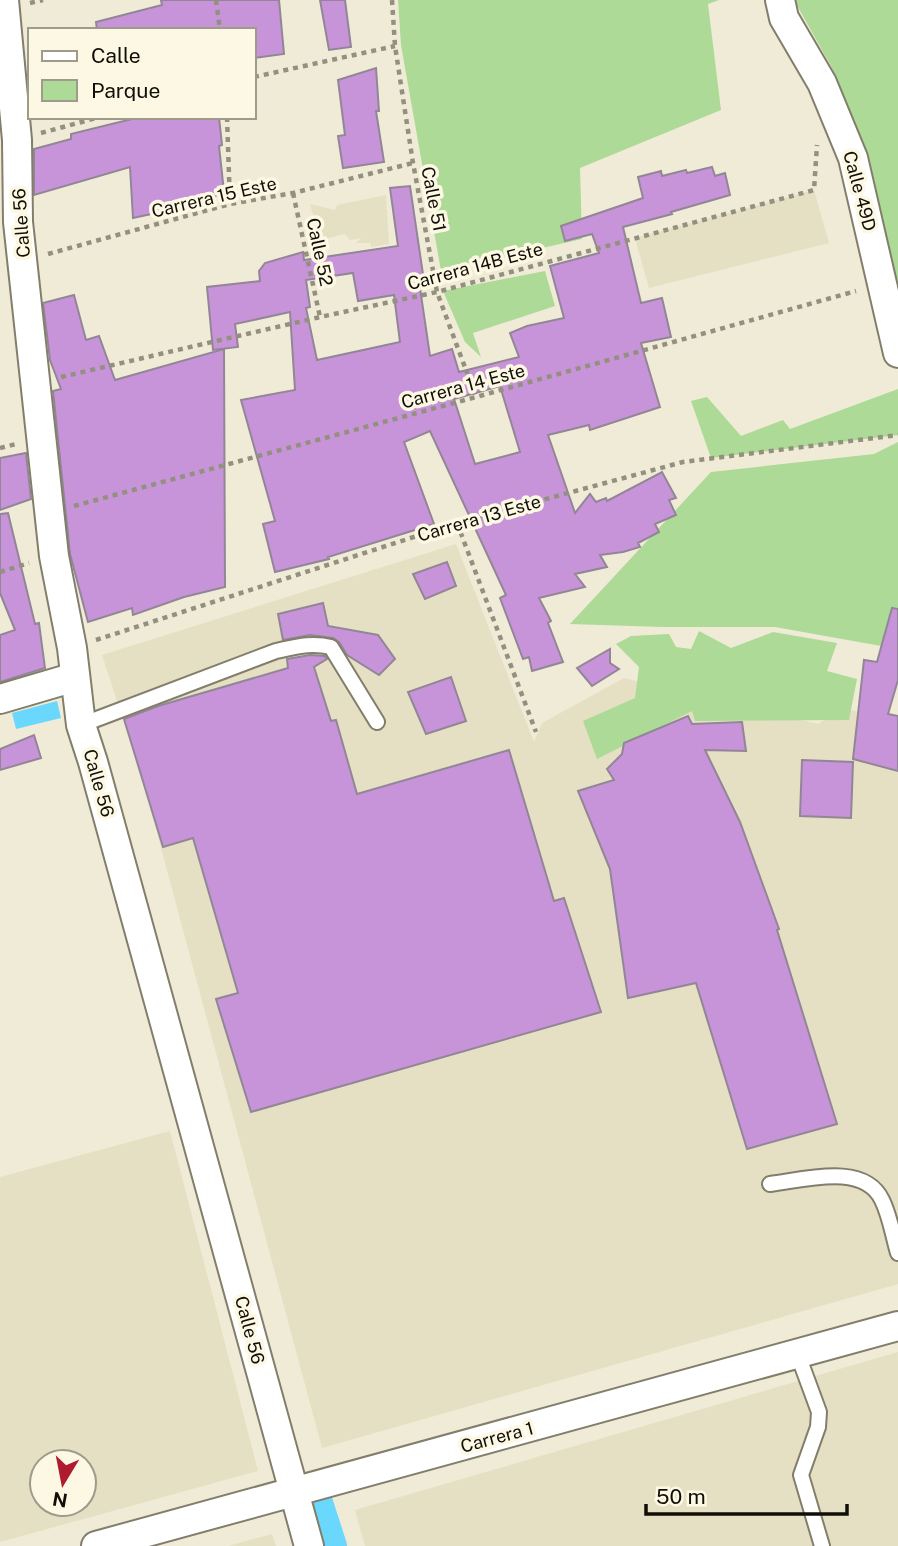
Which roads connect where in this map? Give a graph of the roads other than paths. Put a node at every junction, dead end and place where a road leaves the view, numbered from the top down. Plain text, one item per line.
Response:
1 (4, 0) edge
2 (780, 0) edge
3 (898, 353) edge
4 (75, 677) junction
5 (0, 699) edge
6 (377, 722) dead end
7 (81, 725) junction
8 (771, 1184) dead end
9 (898, 1253) edge
10 (898, 1326) edge
11 (798, 1354) junction
12 (295, 1492) junction
13 (96, 1546) edge
14 (309, 1546) edge
15 (822, 1546) edge

1 - 4 street, Calle 56
2 - 3 street, Calle 49D
4 - 5 street
4 - 7 street, Calle 56
6 - 7 lane
7 - 12 street, Calle 56
8 - 9 lane
10 - 11 street, Carrera 1
11 - 12 street, Carrera 1
11 - 15 lane
12 - 13 street, Carrera 1
12 - 14 street, Calle 56

